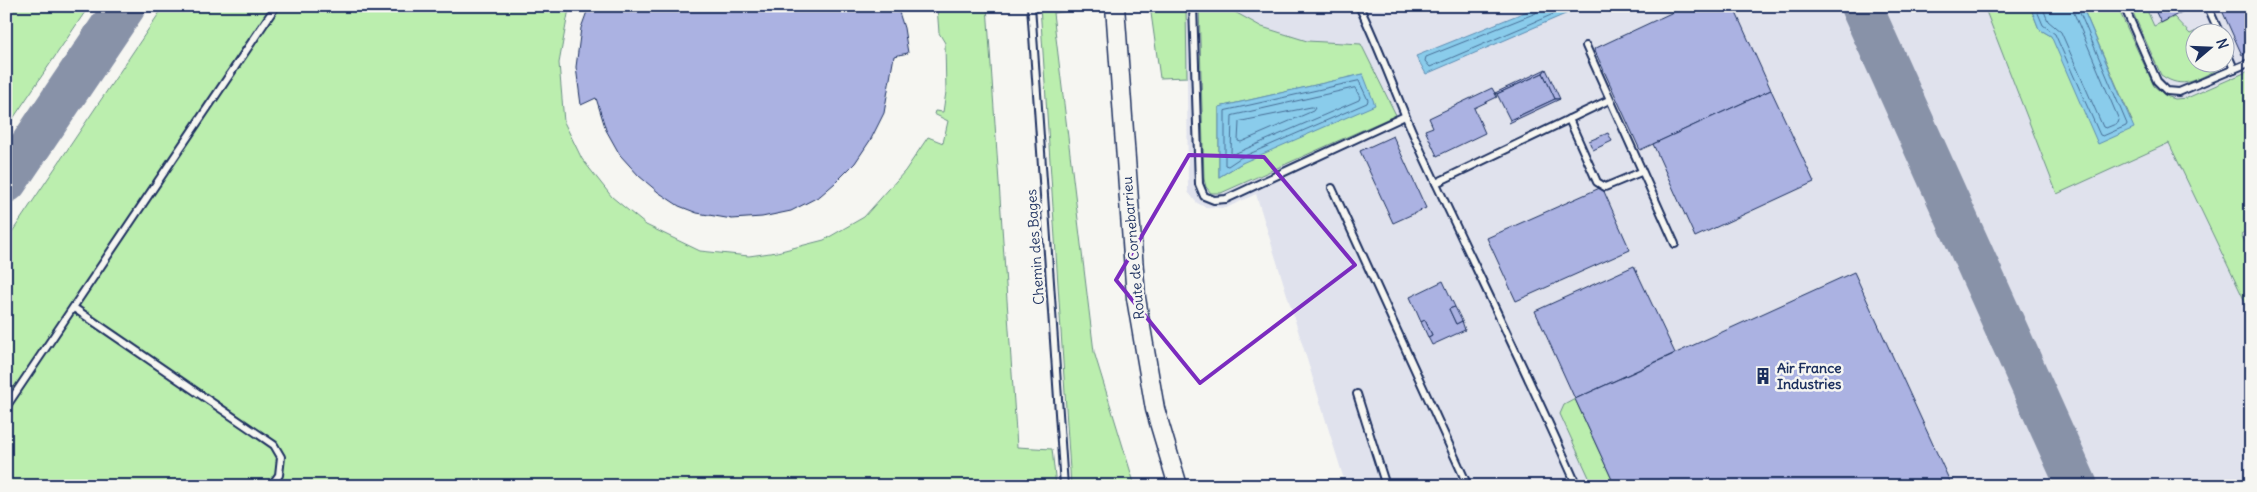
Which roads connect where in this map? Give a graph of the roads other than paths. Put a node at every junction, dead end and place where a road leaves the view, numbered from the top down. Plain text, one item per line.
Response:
1 (276, 6) edge
2 (1031, 6) edge
3 (1115, 6) edge
4 (1193, 6) edge
5 (1359, 6) edge
6 (2124, 6) edge
7 (2208, 7) edge
8 (2215, 22) edge
9 (1586, 46) dead end
10 (2251, 62) edge
11 (2234, 69) edge
12 (2227, 72) edge
13 (1610, 100) junction
14 (1405, 116) junction
15 (1569, 119) junction
16 (1641, 172) junction
17 (1436, 183) junction
18 (1332, 188) dead end
19 (1675, 244) dead end
20 (74, 308) junction
21 (1357, 394) dead end
22 (6, 407) edge
23 (271, 486) edge
24 (1064, 486) edge
25 (1178, 486) edge
26 (1386, 486) edge
27 (1468, 486) edge
28 (1577, 486) edge

1 - 20 lane
2 - 24 lane, Chemin des Bages
3 - 25 main road, Route de Cornebarrieu
4 - 14 lane
5 - 14 lane
6 - 12 lane
7 - 8 lane
9 - 13 lane
10 - 11 lane
13 - 15 lane
13 - 16 lane
14 - 17 lane
15 - 16 lane
15 - 17 lane
16 - 19 lane
17 - 28 lane
18 - 27 lane
20 - 22 lane
20 - 23 lane
21 - 26 lane

